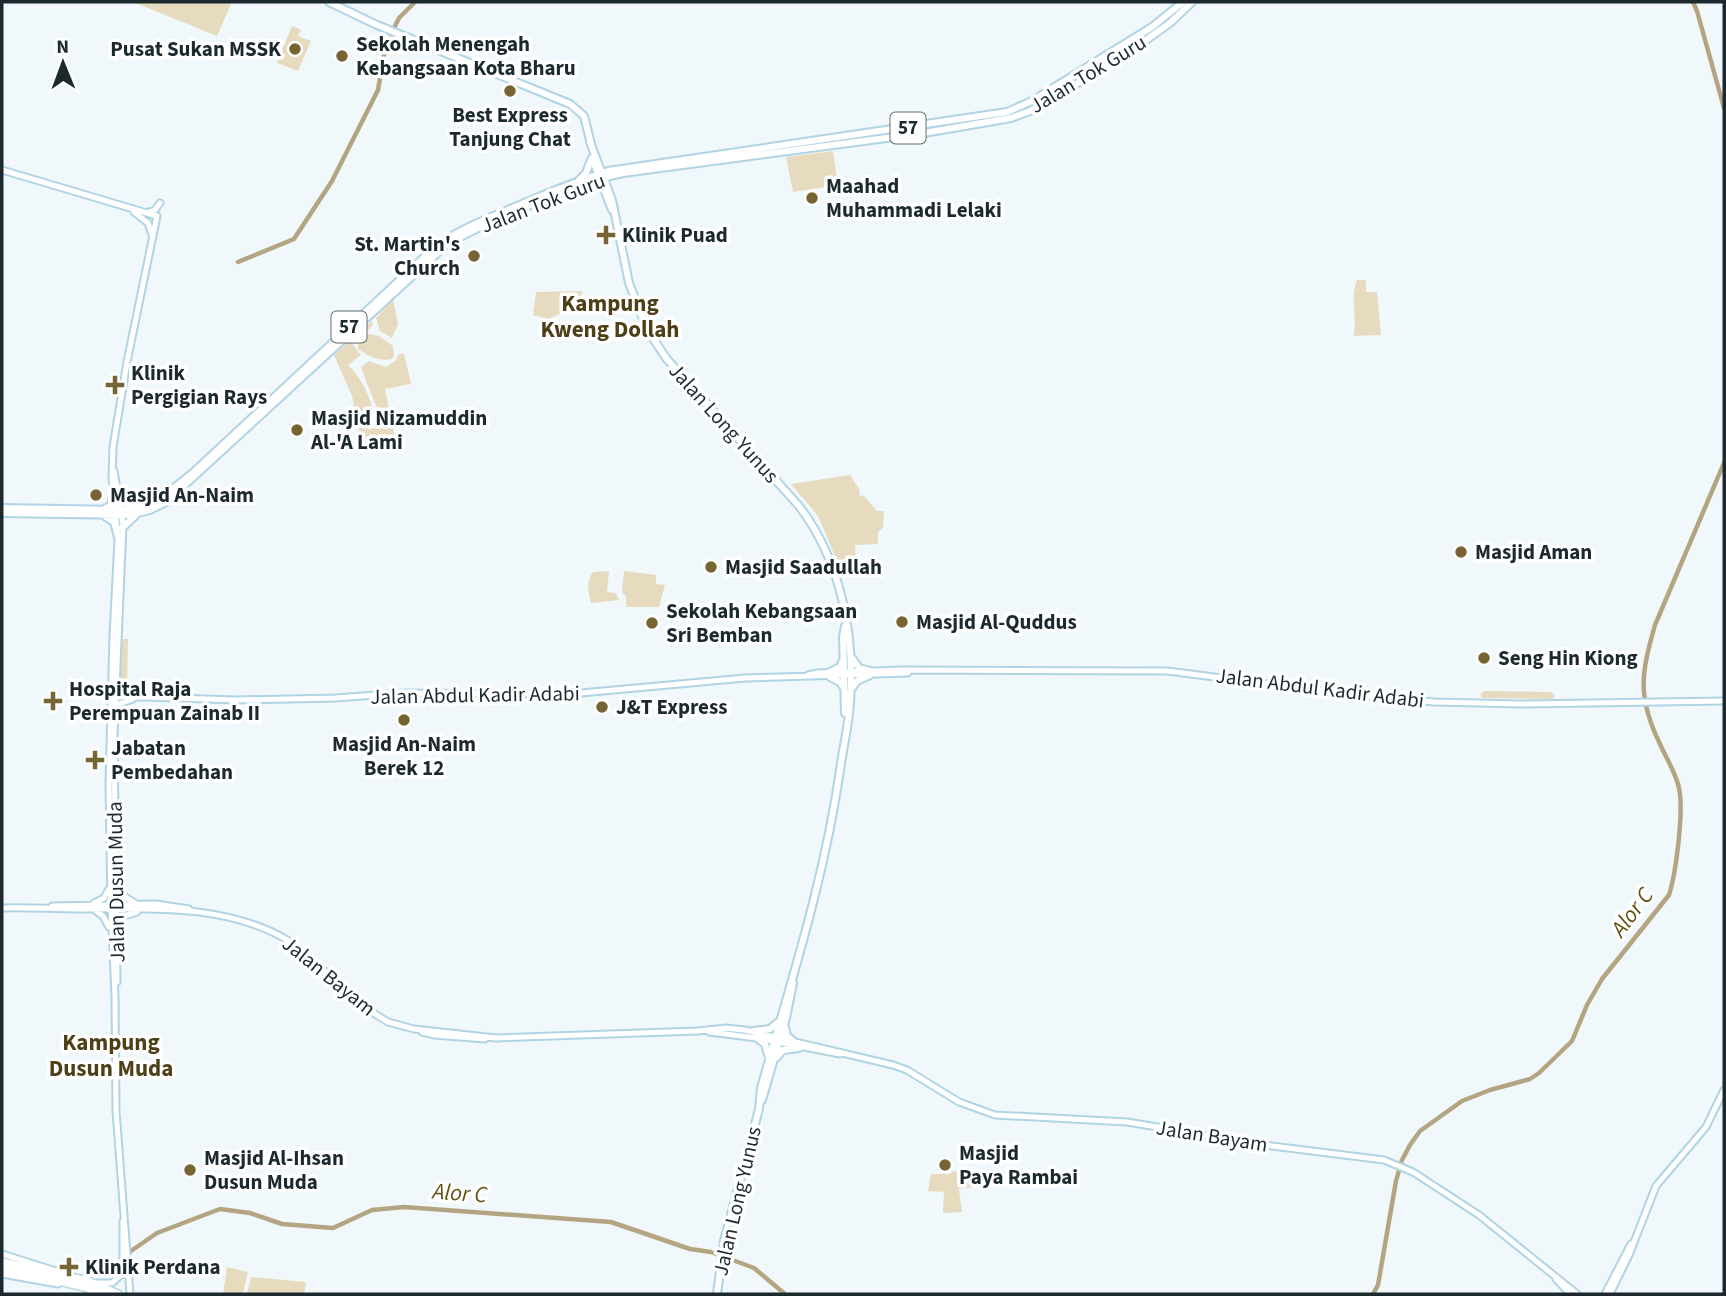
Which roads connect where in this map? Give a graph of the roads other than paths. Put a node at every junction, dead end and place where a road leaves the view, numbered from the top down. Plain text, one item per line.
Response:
1 (329, 2) edge
2 (1183, 2) edge
3 (1192, 2) edge
4 (1093, 64) junction
5 (1098, 71) junction
6 (897, 129) junction
7 (913, 134) junction
8 (594, 158) junction
9 (2, 170) edge
10 (622, 171) junction
11 (600, 177) junction
12 (578, 184) junction
13 (610, 199) junction
14 (160, 203) dead end
15 (125, 208) junction
16 (134, 212) junction
17 (142, 212) junction
18 (157, 218) junction
19 (152, 238) junction
20 (117, 495) junction
21 (141, 510) junction
22 (2, 511) edge
23 (99, 513) junction
24 (119, 513) junction
25 (122, 528) junction
26 (118, 537) junction
27 (847, 649) junction
28 (870, 673) junction
29 (848, 674) junction
30 (830, 675) junction
31 (116, 676) junction
32 (848, 693) junction
33 (113, 698) junction
34 (131, 698) junction
35 (1724, 701) edge
36 (115, 715) junction
37 (114, 877) junction
38 (84, 904) junction
39 (138, 904) junction
40 (46, 907) junction
41 (114, 907) junction
42 (2, 908) edge
43 (91, 909) junction
44 (146, 909) junction
45 (211, 915) junction
46 (115, 933) junction
47 (783, 1018) junction
48 (755, 1035) junction
49 (777, 1040) junction
50 (792, 1040) junction
51 (799, 1048) junction
52 (845, 1054) junction
53 (771, 1065) junction
54 (1724, 1090) edge
55 (123, 1212) junction
56 (2, 1254) edge
57 (2, 1262) edge
58 (2, 1268) edge
59 (28, 1270) junction
60 (2, 1274) edge
61 (1554, 1277) junction
62 (85, 1281) junction
63 (71, 1284) junction
64 (103, 1294) edge
65 (118, 1294) edge
66 (130, 1294) edge
67 (717, 1294) edge
68 (1570, 1294) edge
69 (1577, 1294) edge
70 (1607, 1294) edge

1 - 8 main road, Jalan Long Yunus
2 - 4 main road, Jalan Tok Guru / 57
3 - 5 main road, Jalan Tok Guru / 57
4 - 5 main road
4 - 6 main road, Jalan Tok Guru / 57
5 - 7 main road, Jalan Tok Guru / 57
6 - 7 main road
6 - 10 main road, Jalan Tok Guru / 57
7 - 10 main road, Jalan Tok Guru / 57
8 - 10 main road
8 - 11 main road, Jalan Long Yunus
8 - 12 main road
9 - 15 main road
10 - 11 main road, Jalan Tok Guru / 57
10 - 13 main road
11 - 12 main road, Jalan Tok Guru / 57
11 - 13 main road, Jalan Long Yunus
12 - 13 main road
12 - 21 main road, Jalan Tok Guru / 57
13 - 27 main road, Jalan Long Yunus
14 - 17 main road
15 - 16 main road
15 - 17 main road
16 - 18 main road
16 - 19 main road
17 - 18 main road
18 - 19 main road
19 - 20 main road
20 - 21 main road
20 - 23 main road
20 - 24 main road
21 - 24 main road, Jalan Tok Guru / 57
21 - 25 main road
22 - 23 main road, Jalan Tok Guru / 57
23 - 24 main road, Jalan Tok Guru / 57
23 - 26 main road
24 - 25 main road, Jalan Dusun Muda
24 - 26 main road
25 - 31 main road, Jalan Dusun Muda
26 - 33 main road
27 - 28 main road
27 - 29 main road, Jalan Long Yunus
27 - 30 main road
28 - 29 main road, Jalan Abdul Kadir Adabi
28 - 32 main road
28 - 35 main road, Jalan Abdul Kadir Adabi
29 - 30 main road, Jalan Abdul Kadir Adabi
29 - 32 main road, Jalan Long Yunus
30 - 32 main road
30 - 34 main road, Jalan Abdul Kadir Adabi
31 - 33 main road, Jalan Dusun Muda
31 - 34 main road
32 - 47 main road, Jalan Long Yunus
33 - 34 main road, Jalan Abdul Kadir Adabi
33 - 36 main road, Jalan Dusun Muda
33 - 37 main road
34 - 36 main road
36 - 37 main road, Jalan Dusun Muda
37 - 38 main road
37 - 39 main road
37 - 41 main road
38 - 40 main road
38 - 41 main road
39 - 41 main road
39 - 45 main road
40 - 42 main road, Jalan Bayam
40 - 43 main road, Jalan Bayam
41 - 43 main road, Jalan Bayam
41 - 44 main road, Jalan Bayam
41 - 46 main road
43 - 46 main road
44 - 45 main road, Jalan Bayam
44 - 46 main road
45 - 48 main road, Jalan Bayam
46 - 55 main road
47 - 48 main road
47 - 49 main road, Jalan Long Yunus
47 - 50 main road
48 - 49 main road, Jalan Bayam
48 - 53 main road
49 - 50 main road, Jalan Bayam
49 - 51 main road, Jalan Bayam
49 - 53 main road, Jalan Long Yunus
50 - 52 main road, Jalan Bayam
51 - 52 main road, Jalan Bayam
51 - 53 main road
52 - 61 main road, Jalan Bayam
53 - 67 main road, Jalan Long Yunus
54 - 70 main road
55 - 62 main road
55 - 66 main road
56 - 62 main road
57 - 59 highway
58 - 59 highway
59 - 62 highway
59 - 63 highway
60 - 63 main road
61 - 68 main road, Jalan Bayam
61 - 69 main road, Jalan Bayam
62 - 65 highway
63 - 64 highway

